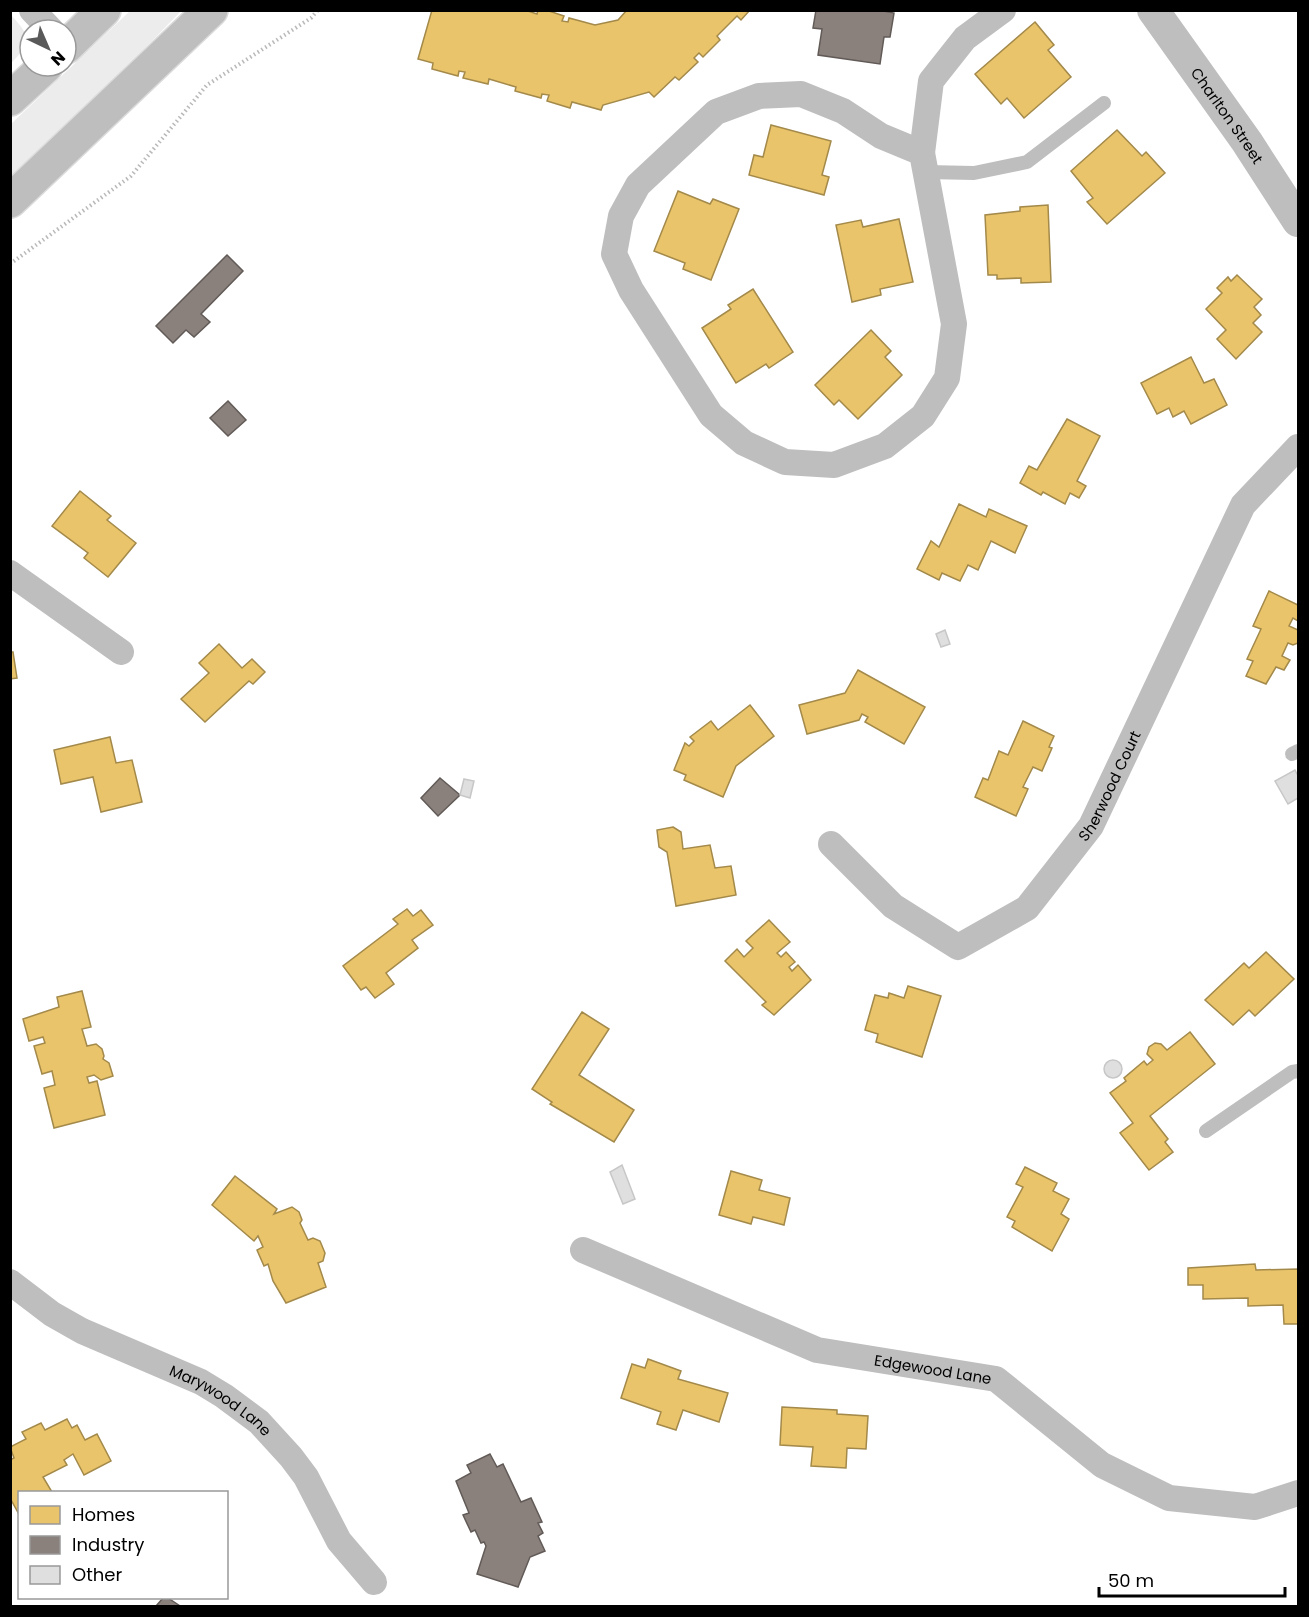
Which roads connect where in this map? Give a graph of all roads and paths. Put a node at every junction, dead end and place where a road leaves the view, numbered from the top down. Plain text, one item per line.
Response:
1 (104, 10) edge
2 (318, 10) edge
3 (1003, 10) edge
4 (1153, 10) edge
5 (203, 16) edge
6 (78, 35) edge
7 (33, 78) edge
8 (10, 99) edge
9 (1104, 103) dead end
10 (924, 162) junction
11 (10, 201) edge
12 (1299, 221) edge
13 (10, 264) edge
14 (1299, 447) edge
15 (10, 573) edge
16 (121, 652) dead end
17 (831, 844) dead end
18 (1299, 1071) edge
19 (1206, 1131) dead end
20 (583, 1250) dead end
21 (10, 1282) edge
22 (1299, 1493) edge
23 (374, 1582) dead end

1 - 6 highway
2 - 13 path
3 - 10 street
4 - 12 street, Charlton Street
5 - 11 highway
7 - 8 highway
9 - 10 lane
10 - 10 street
14 - 17 street, Sherwood Court
15 - 16 street
18 - 19 lane
20 - 22 street, Edgewood Lane
21 - 23 street, Marywood Lane

